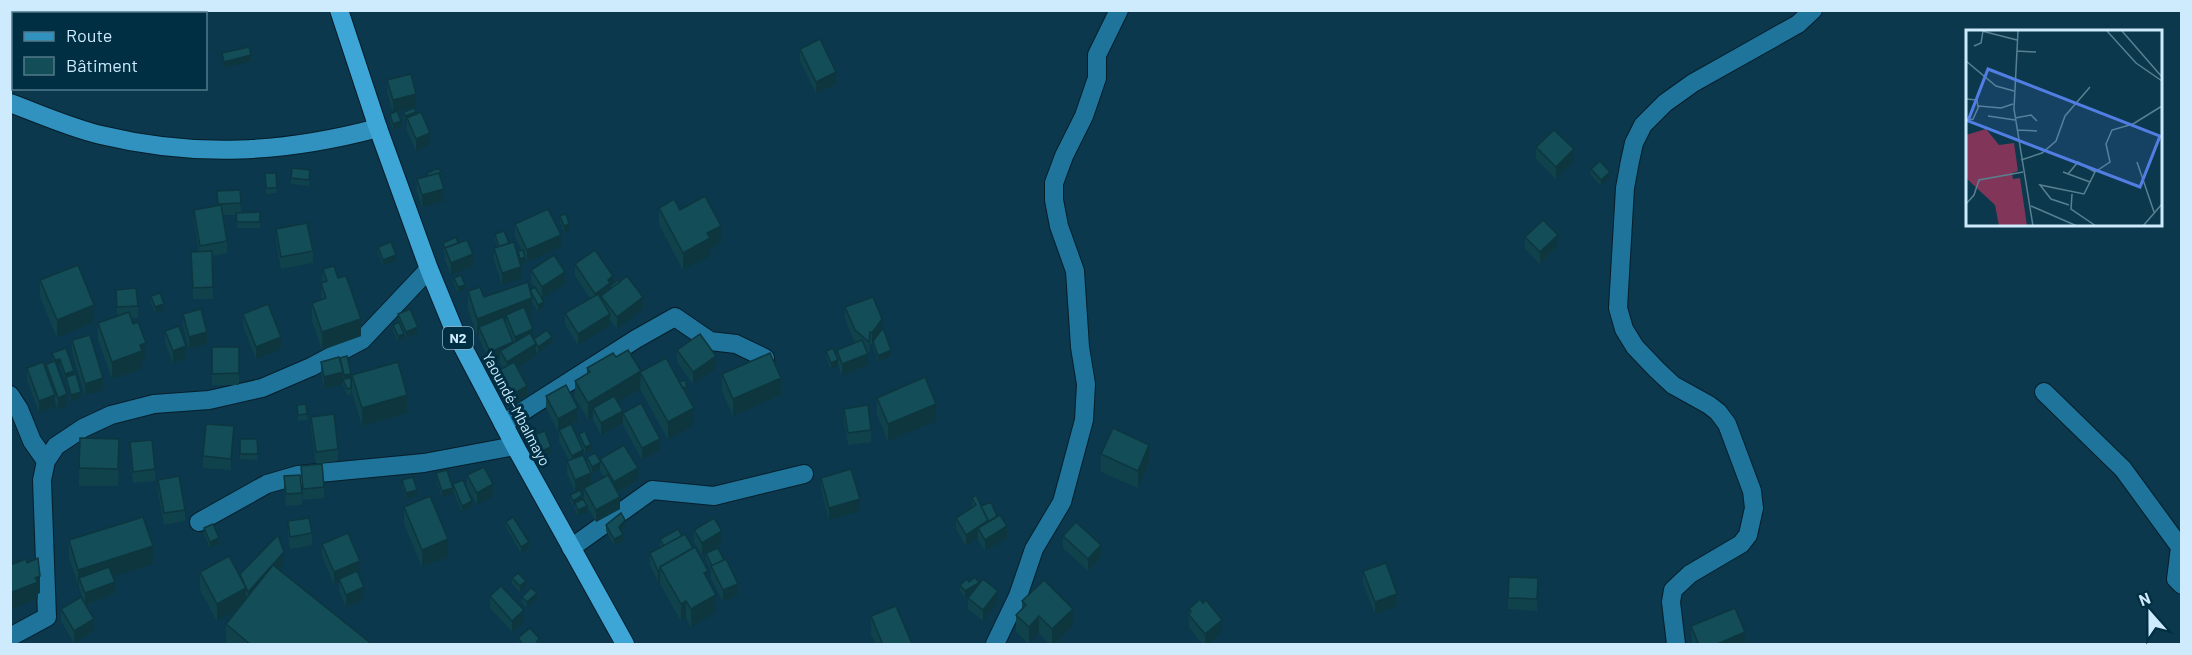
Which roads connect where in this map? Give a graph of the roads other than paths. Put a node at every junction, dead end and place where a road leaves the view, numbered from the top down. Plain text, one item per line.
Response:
1 (339, 10) edge
2 (1119, 10) edge
3 (1813, 10) edge
4 (10, 103) edge
5 (378, 128) junction
6 (429, 269) junction
7 (765, 358) edge
8 (2044, 392) dead end
9 (10, 395) edge
10 (503, 424) junction
11 (514, 446) junction
12 (46, 461) junction
13 (804, 474) dead end
14 (199, 522) dead end
15 (572, 548) junction
16 (2181, 585) edge
17 (10, 638) edge
18 (625, 645) edge
19 (994, 645) edge
20 (1676, 645) edge

1 - 5 highway, Yaoundé-Mbalmayo / N2
2 - 19 street
3 - 20 street
4 - 5 main road
5 - 6 highway, Yaoundé-Mbalmayo / N2
6 - 10 highway, Yaoundé-Mbalmayo / N2
6 - 12 street
7 - 10 street
8 - 16 street
9 - 12 street
10 - 11 highway, Yaoundé-Mbalmayo / N2
11 - 14 street
11 - 15 highway, Yaoundé-Mbalmayo / N2
12 - 17 street
13 - 15 street
15 - 18 highway, Yaoundé-Mbalmayo / N2

